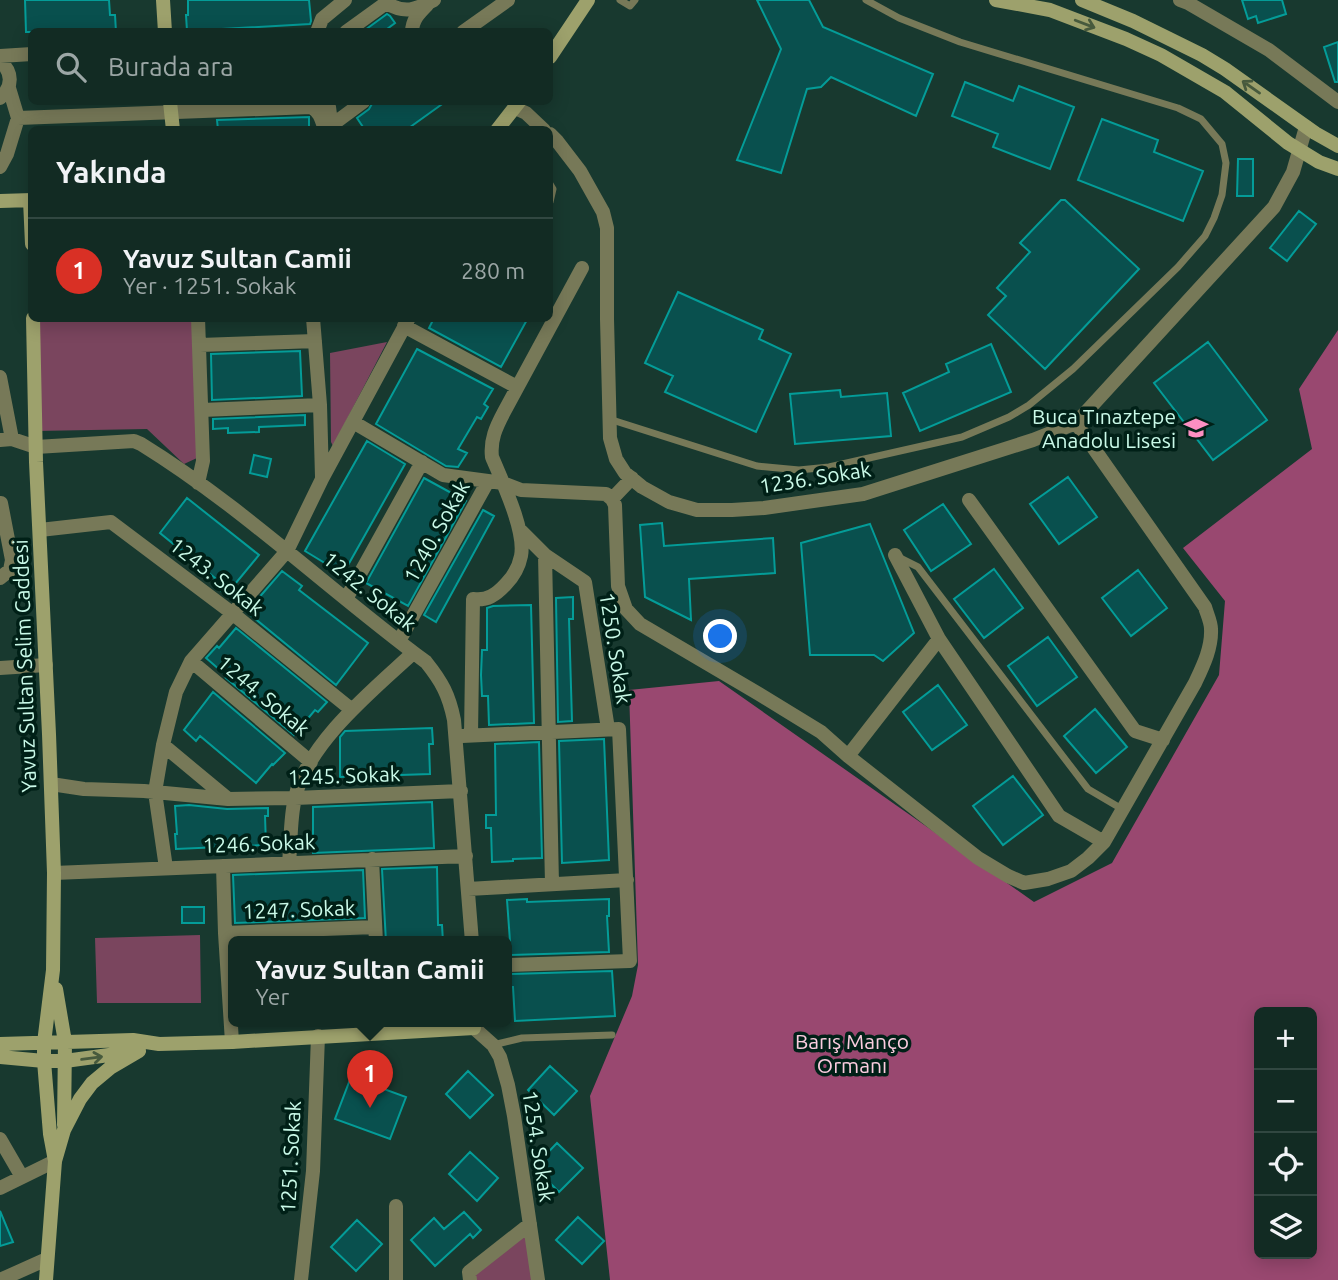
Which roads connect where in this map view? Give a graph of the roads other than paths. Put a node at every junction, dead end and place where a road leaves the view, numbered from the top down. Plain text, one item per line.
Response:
1 (163, 0) edge
2 (345, 0) edge
3 (508, 0) edge
4 (588, 0) edge
5 (620, 0) edge
6 (635, 0) edge
7 (866, 0) edge
8 (996, 0) edge
9 (1082, 0) edge
10 (1180, 0) edge
11 (431, 2) edge
12 (165, 28) edge
13 (319, 28) edge
14 (352, 28) edge
15 (413, 28) edge
16 (469, 28) edge
17 (553, 49) edge
18 (28, 54) edge
19 (0, 56) edge
20 (0, 61) edge
21 (4, 93) edge
22 (1338, 102) edge
23 (327, 105) edge
24 (359, 105) edge
25 (517, 105) edge
26 (171, 107) edge
27 (18, 118) junction
28 (173, 126) edge
29 (328, 126) edge
30 (330, 126) edge
31 (333, 126) edge
32 (501, 126) edge
33 (540, 126) edge
34 (1306, 127) junction
35 (553, 137) edge
36 (1338, 146) edge
37 (1300, 151) junction
38 (0, 167) edge
39 (1338, 169) edge
40 (28, 200) edge
41 (0, 201) edge
42 (582, 268) dead end
43 (553, 321) edge
44 (33, 322) edge
45 (198, 322) edge
46 (313, 322) edge
47 (407, 322) edge
48 (553, 322) edge
49 (315, 341) junction
50 (200, 345) junction
51 (0, 377) edge
52 (517, 387) junction
53 (320, 405) junction
54 (202, 410) junction
55 (609, 419) junction
56 (353, 422) junction
57 (1076, 423) junction
58 (6, 439) edge
59 (36, 447) junction
60 (422, 462) junction
61 (632, 478) junction
62 (322, 479) junction
63 (198, 482) junction
64 (495, 482) junction
65 (612, 499) junction
66 (969, 500) dead end
67 (1, 503) edge
68 (519, 529) junction
69 (40, 530) junction
70 (287, 551) junction
71 (545, 555) junction
72 (895, 555) joint
73 (0, 578) edge
74 (346, 599) junction
75 (232, 613) junction
76 (939, 639) junction
77 (399, 641) junction
78 (413, 653) junction
79 (191, 661) junction
80 (46, 665) junction
81 (0, 668) edge
82 (352, 710) junction
83 (608, 729) junction
84 (548, 732) junction
85 (464, 735) junction
86 (1163, 740) junction
87 (163, 745) junction
88 (848, 756) junction
89 (311, 762) junction
90 (51, 784) junction
91 (461, 791) junction
92 (155, 792) junction
93 (295, 798) junction
94 (229, 799) junction
95 (1123, 810) junction
96 (1104, 842) junction
97 (466, 856) junction
98 (372, 859) junction
99 (289, 863) junction
100 (223, 866) junction
101 (166, 868) junction
102 (54, 873) junction
103 (627, 880) junction
104 (552, 884) junction
105 (468, 889) junction
106 (225, 933) junction
107 (375, 935) edge
108 (472, 936) edge
109 (512, 965) edge
110 (52, 970) junction
111 (228, 980) edge
112 (231, 1027) edge
113 (413, 1027) edge
114 (476, 1027) edge
115 (383, 1028) edge
116 (612, 1035) dead end
117 (318, 1036) junction
118 (65, 1042) junction
119 (232, 1042) junction
120 (44, 1043) junction
121 (0, 1044) edge
122 (159, 1044) junction
123 (493, 1045) junction
124 (139, 1051) junction
125 (0, 1056) edge
126 (44, 1061) junction
127 (65, 1061) junction
128 (64, 1130) junction
129 (0, 1139) edge
130 (55, 1161) junction
131 (22, 1177) junction
132 (0, 1188) edge
133 (396, 1206) dead end
134 (530, 1224) junction
135 (47, 1259) junction
136 (465, 1277) edge
137 (0, 1280) edge
138 (46, 1280) edge
139 (301, 1280) edge
140 (396, 1280) edge
141 (538, 1280) edge

1 - 12 main road
2 - 13 street
3 - 16 street
4 - 17 main road
5 - 6 lane
7 - 55 lane
8 -> 37 main road
34 -> 9 main road
10 - 22 street
11 - 14 street
11 - 15 street
18 - 19 street
20 - 21 street
21 - 27 street
23 - 30 street
24 - 31 street
25 - 32 main road
25 - 33 street
26 - 27 street
26 - 28 main road
26 - 29 street
27 - 38 street
34 - 36 main road
34 - 37 street, 1236. Sokak
35 - 55 street, 1236. Sokak
37 - 39 main road
37 - 57 street, 1236. Sokak
40 - 41 main road
42 - 43 street, 1240. Sokak
44 - 59 main road, Yavuz Sultan Selim Caddesi
45 - 50 street
46 - 49 street
47 - 52 street
47 - 56 street
48 - 52 street, 1240. Sokak
49 - 50 street
49 - 53 street
50 - 54 street
51 - 58 street
52 - 64 street, 1240. Sokak
53 - 54 street
53 - 62 street
54 - 63 street
55 - 61 street, 1236. Sokak
56 - 60 street
56 - 62 street
57 - 61 street, 1236. Sokak
57 - 86 street
58 - 59 street
59 - 63 street, 1242. Sokak
59 - 69 main road, Yavuz Sultan Selim Caddesi
60 - 64 street
60 - 74 street
61 - 65 street
62 - 70 street
63 - 70 street, 1242. Sokak
64 - 65 street
64 - 68 street
64 - 77 street, 1240. Sokak
65 - 88 street
66 - 86 street
67 - 73 street
68 - 71 street, 1250. Sokak
68 - 85 street
69 - 75 street, 1243. Sokak
69 - 80 main road, Yavuz Sultan Selim Caddesi
70 - 74 street, 1242. Sokak
70 - 75 street
71 - 83 street, 1250. Sokak
71 - 84 street
72 - 76 street
72 - 95 lane
74 - 77 street, 1242. Sokak
75 - 79 street
75 - 82 street, 1243. Sokak
76 - 88 street
76 - 96 street
77 - 78 street, 1242. Sokak
78 - 82 street
78 - 85 street, 1242. Sokak
79 - 87 street
79 - 89 street, 1244. Sokak
80 - 81 street
80 - 90 main road, Yavuz Sultan Selim Caddesi
82 - 89 street
83 - 84 street
83 - 103 street, 1250. Sokak
84 - 85 street
84 - 104 street
85 - 91 street, 1242. Sokak
86 - 95 street
87 - 92 street
87 - 94 street
88 - 96 street
89 - 93 street
90 - 92 street, 1245. Sokak
90 - 102 main road, Yavuz Sultan Selim Caddesi
91 - 93 street, 1245. Sokak
91 - 97 street, 1242. Sokak
92 - 94 street, 1245. Sokak
92 - 101 street
93 - 94 street, 1245. Sokak
93 - 99 street
95 - 96 street
97 - 98 street, 1246. Sokak
97 - 105 street, 1242. Sokak
98 - 99 street, 1246. Sokak
98 - 107 street
99 - 100 street, 1246. Sokak
100 - 101 street, 1246. Sokak
100 - 106 street
101 - 102 street, 1246. Sokak
102 - 110 main road, Yavuz Sultan Selim Caddesi
103 - 104 street
103 - 109 street, 1250. Sokak
104 - 105 street
105 - 108 street, 1242. Sokak
106 - 107 street, 1247. Sokak
106 - 111 street
110 - 118 main road
110 - 120 main road
112 - 119 street
113 - 115 main road
114 - 123 street, 1254. Sokak
115 - 117 main road
116 - 123 lane
117 - 119 main road
117 - 139 street, 1251. Sokak
118 - 120 main road
118 - 122 main road
118 - 127 main road
119 - 122 main road
120 - 121 main road
120 - 126 main road
122 - 124 main road
123 - 134 street, 1254. Sokak
127 -> 124 main road
124 - 128 main road
125 - 126 main road
126 - 127 main road
126 - 130 main road
127 - 128 main road
128 - 130 main road
129 - 131 street
130 - 131 street
130 - 135 main road
131 - 132 street
133 - 140 street
134 - 136 street
134 - 141 street, 1254. Sokak
135 - 137 street
135 - 138 main road

